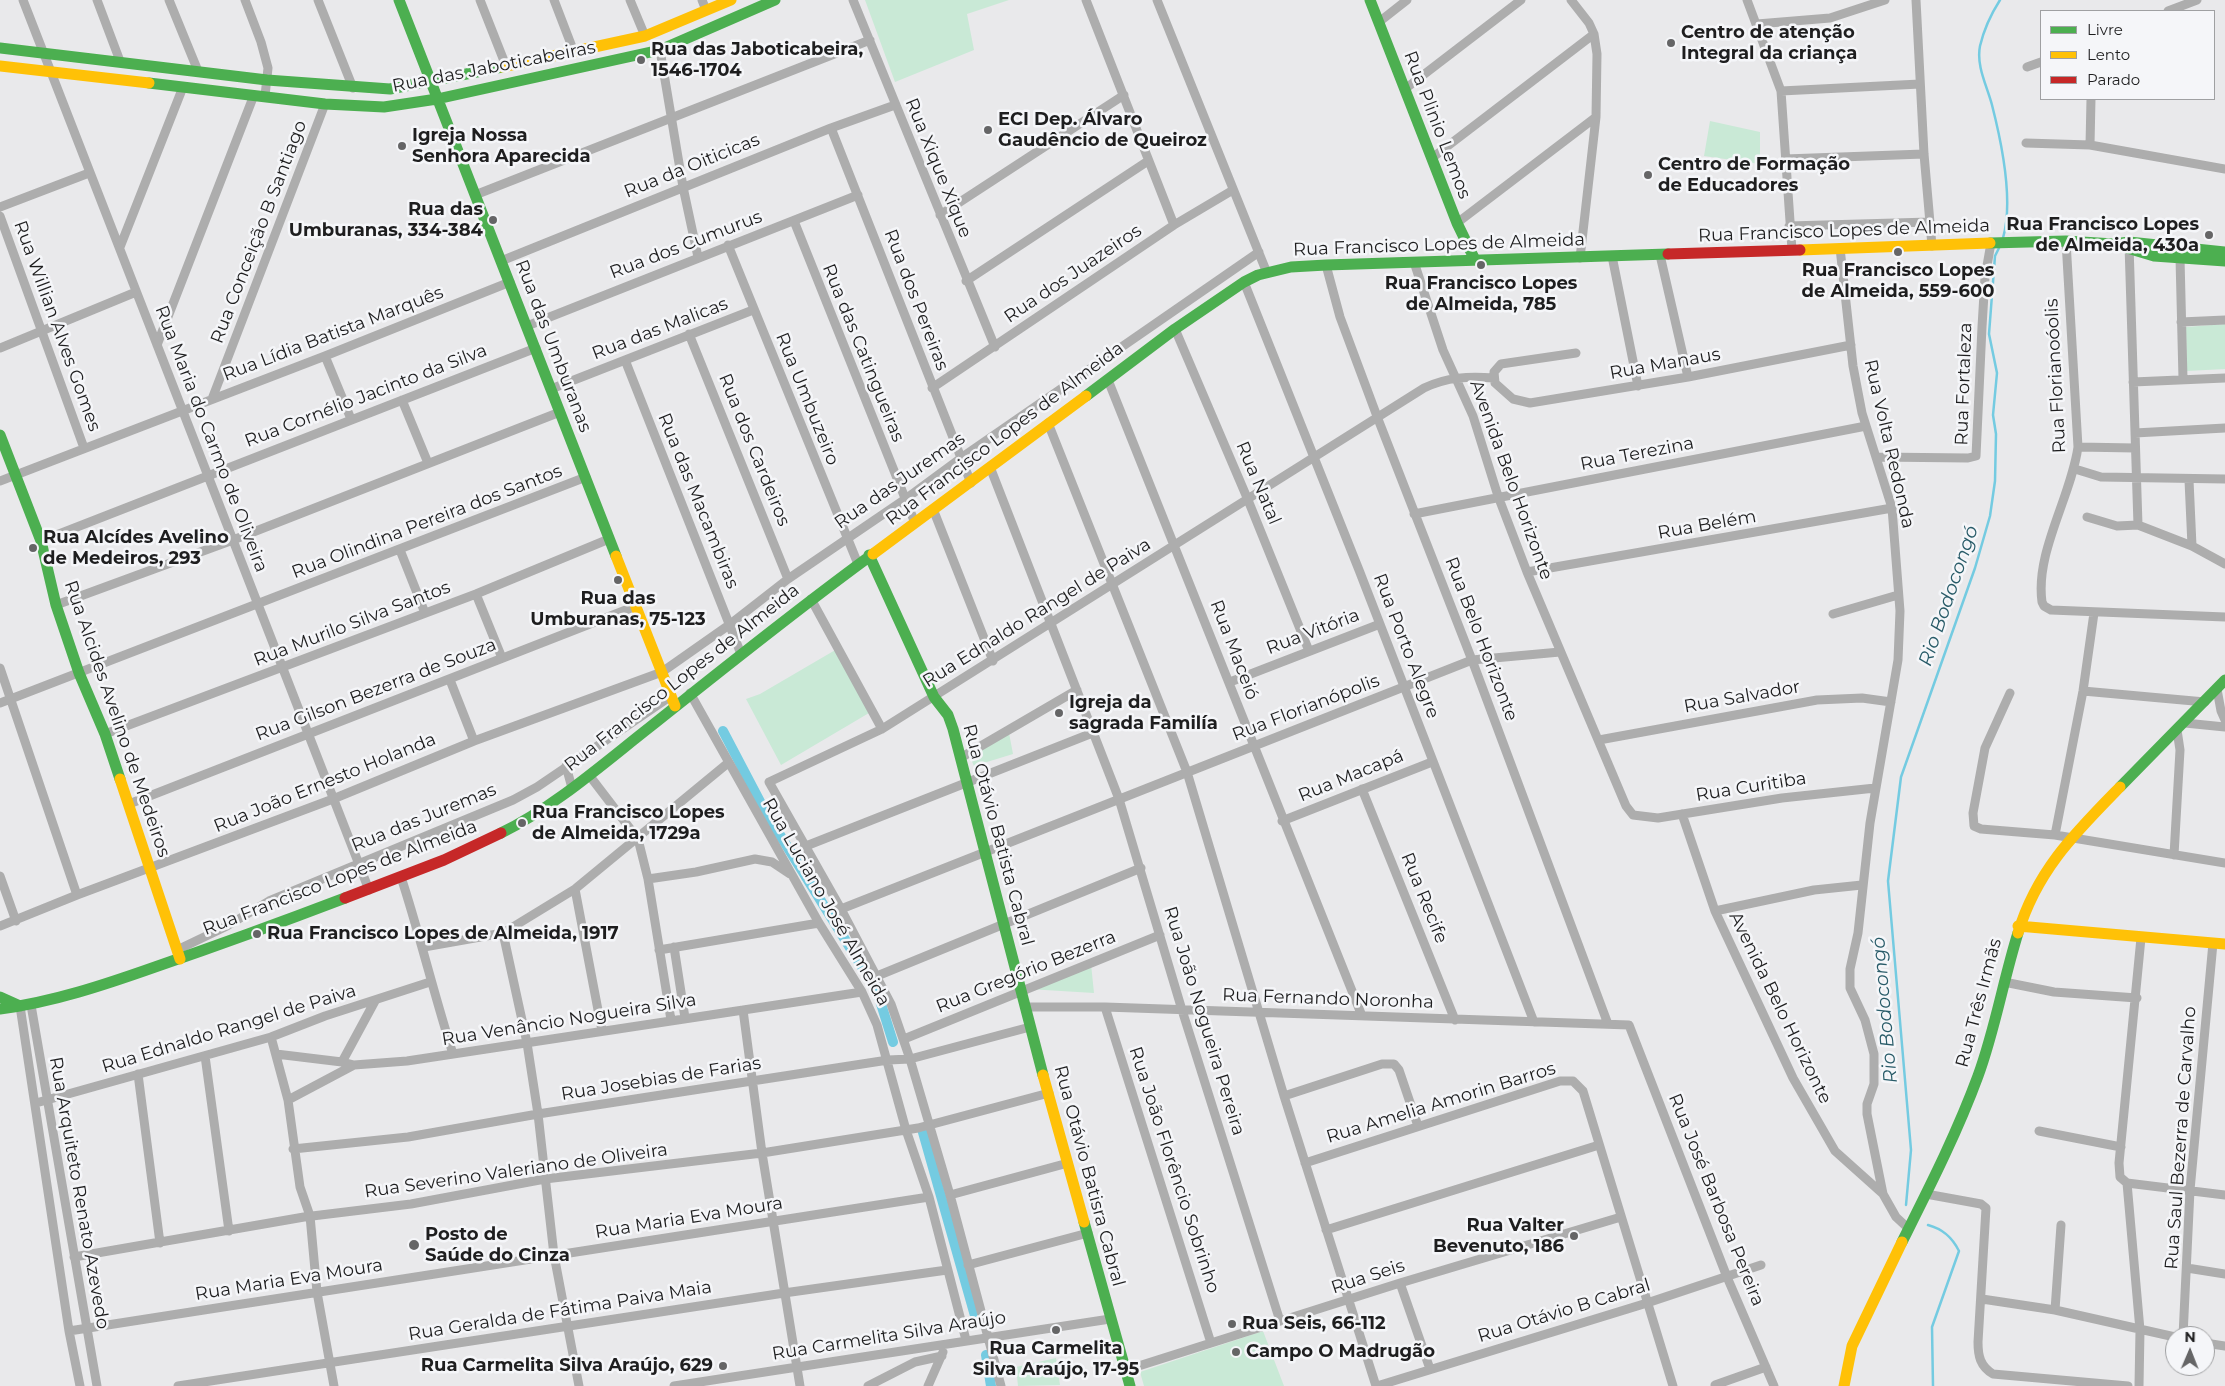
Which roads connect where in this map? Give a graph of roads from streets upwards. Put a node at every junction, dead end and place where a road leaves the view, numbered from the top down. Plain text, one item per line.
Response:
1 (23, 0) edge
2 (97, 0) edge
3 (169, 0) edge
4 (245, 0) edge
5 (318, 0) edge
6 (399, 0) edge
7 (480, 0) edge
8 (554, 0) edge
9 (630, 0) edge
10 (731, 0) edge
11 (776, 0) edge
12 (853, 0) edge
13 (1086, 0) edge
14 (1157, 0) edge
15 (1370, 0) edge
16 (1407, 0) edge
17 (1521, 0) edge
18 (1571, 0) edge
19 (1747, 0) edge
20 (1885, 0) edge
21 (1916, 0) edge
22 (2197, 0) edge
23 (704, 5) edge
24 (2171, 10) edge
25 (1378, 22) junction
26 (1756, 24) junction
27 (1594, 34) junction
28 (645, 36) junction
29 (870, 40) junction
30 (0, 48) edge
31 (660, 50) junction
32 (574, 52) junction
33 (44, 54) junction
34 (120, 61) junction
35 (2040, 62) edge
36 (0, 66) edge
37 (506, 66) junction
38 (2027, 67) dead end
39 (198, 71) junction
40 (51, 72) junction
41 (267, 80) junction
42 (430, 82) junction
43 (1920, 84) junction
44 (183, 87) junction
45 (353, 88) junction
46 (1404, 89) junction
47 (1781, 91) junction
48 (1124, 95) junction
49 (260, 96) junction
50 (437, 99) junction
51 (2091, 100) edge
52 (325, 104) junction
53 (896, 105) junction
54 (671, 116) junction
55 (1596, 117) junction
56 (831, 128) junction
57 (2026, 143) dead end
58 (2090, 145) junction
59 (1924, 154) junction
60 (1432, 158) junction
61 (1784, 159) junction
62 (1148, 160) junction
63 (2225, 169) edge
64 (89, 173) junction
65 (683, 187) junction
66 (1233, 190) junction
67 (475, 195) junction
68 (858, 195) junction
69 (0, 207) edge
70 (940, 215) junction
71 (0, 216) edge
72 (794, 221) junction
73 (1457, 222) junction
74 (1930, 222) junction
75 (1174, 225) junction
76 (1789, 226) junction
77 (2066, 241) junction
78 (1996, 244) junction
79 (728, 246) junction
80 (1932, 246) junction
81 (2129, 246) junction
82 (120, 247) junction
83 (1840, 248) junction
84 (1792, 250) junction
85 (1258, 252) junction
86 (2225, 252) edge
87 (1660, 255) junction
88 (1612, 256) junction
89 (698, 257) junction
90 (1580, 258) junction
91 (2180, 258) junction
92 (1475, 260) junction
93 (501, 261) junction
94 (2225, 261) edge
95 (1414, 262) junction
96 (1326, 265) junction
97 (1267, 273) junction
98 (966, 281) junction
99 (510, 282) junction
100 (1244, 282) junction
101 (136, 292) junction
102 (753, 310) junction
103 (2225, 320) edge
104 (2181, 322) junction
105 (527, 326) junction
106 (1175, 329) junction
107 (41, 330) junction
108 (690, 334) junction
109 (157, 345) junction
110 (1851, 345) junction
111 (995, 347) junction
112 (0, 348) edge
113 (536, 348) junction
114 (1576, 353) dead end
115 (324, 356) junction
116 (625, 360) junction
117 (1456, 377) junction
118 (1688, 377) junction
119 (1494, 378) junction
120 (2225, 378) edge
121 (1108, 380) junction
122 (2183, 380) junction
123 (2133, 382) junction
124 (1638, 386) junction
125 (932, 388) junction
126 (551, 389) junction
127 (212, 399) junction
128 (402, 400) junction
129 (181, 410) junction
130 (560, 412) junction
131 (1378, 418) junction
132 (351, 419) junction
133 (1048, 422) junction
134 (1866, 426) junction
135 (2225, 428) edge
136 (2135, 433) junction
137 (0, 435) edge
138 (2078, 447) junction
139 (84, 448) junction
140 (2135, 448) junction
141 (1314, 457) junction
142 (1877, 457) junction
143 (961, 458) junction
144 (428, 464) junction
145 (990, 467) junction
146 (2075, 469) junction
147 (14, 475) junction
148 (208, 476) junction
149 (586, 477) junction
150 (2136, 479) junction
151 (2225, 479) edge
152 (2189, 480) junction
153 (0, 481) edge
154 (971, 483) junction
155 (1498, 496) junction
156 (904, 500) junction
157 (1248, 500) junction
158 (1892, 508) junction
159 (933, 509) junction
160 (1414, 514) junction
161 (2087, 517) dead end
162 (915, 524) junction
163 (2138, 525) junction
164 (609, 539) junction
165 (846, 539) junction
166 (233, 540) junction
167 (41, 541) junction
168 (1175, 544) junction
169 (2192, 546) junction
170 (400, 550) junction
171 (869, 556) junction
172 (858, 564) junction
173 (2225, 564) edge
174 (1527, 572) junction
175 (788, 578) junction
176 (1114, 583) junction
177 (476, 594) junction
178 (1898, 595) junction
179 (811, 599) junction
180 (56, 605) junction
181 (259, 605) junction
182 (636, 606) junction
183 (425, 612) junction
184 (2094, 613) junction
185 (1834, 614) dead end
186 (2225, 618) edge
187 (1052, 624) junction
188 (1380, 624) junction
189 (730, 625) junction
190 (1309, 651) junction
191 (1560, 652) junction
192 (741, 654) junction
193 (502, 658) junction
194 (1472, 660) junction
195 (993, 661) junction
196 (0, 668) edge
197 (282, 669) junction
198 (662, 672) junction
199 (79, 673) junction
200 (450, 680) junction
201 (2225, 680) edge
202 (1230, 682) junction
203 (1404, 688) junction
204 (2217, 689) junction
205 (1077, 690) junction
206 (2083, 691) junction
207 (690, 693) junction
208 (2010, 693) dead end
209 (934, 697) junction
210 (10, 700) junction
211 (673, 701) junction
212 (1891, 702) junction
213 (2204, 702) junction
214 (0, 703) edge
215 (2225, 720) edge
216 (2181, 726) junction
217 (2225, 727) edge
218 (882, 729) junction
219 (1095, 732) junction
220 (308, 733) junction
221 (105, 734) junction
222 (1599, 740) junction
223 (474, 741) junction
224 (1254, 746) junction
225 (962, 757) junction
226 (1432, 762) junction
227 (728, 763) junction
228 (566, 766) junction
229 (1187, 772) junction
230 (589, 776) junction
231 (769, 782) joint
232 (968, 782) junction
233 (572, 788) junction
234 (1362, 788) junction
235 (1876, 788) junction
236 (333, 799) junction
237 (1119, 799) junction
238 (129, 804) junction
239 (1682, 814) junction
240 (1282, 821) junction
241 (2055, 835) junction
242 (2070, 838) junction
243 (638, 839) junction
244 (806, 846) junction
245 (985, 851) junction
246 (2174, 855) junction
247 (359, 862) junction
248 (2225, 862) edge
249 (1141, 868) junction
250 (151, 869) junction
251 (0, 876) edge
252 (402, 876) junction
253 (794, 877) junction
254 (648, 879) junction
255 (1862, 885) junction
256 (575, 889) junction
257 (370, 890) junction
258 (77, 895) junction
259 (841, 909) junction
260 (1715, 911) junction
261 (16, 921) junction
262 (819, 922) junction
263 (1003, 924) junction
264 (0, 926) edge
265 (2018, 926) junction
266 (504, 933) junction
267 (1160, 935) junction
268 (2142, 938) junction
269 (2213, 943) junction
270 (2225, 944) edge
271 (424, 947) junction
272 (674, 947) junction
273 (660, 950) junction
274 (178, 954) junction
275 (877, 976) junction
276 (430, 982) junction
277 (2004, 982) junction
278 (1022, 991) junction
279 (862, 992) junction
280 (0, 997) edge
281 (2137, 998) junction
282 (375, 1001) junction
283 (26, 1006) junction
284 (1026, 1007) junction
285 (1105, 1007) junction
286 (0, 1009) edge
287 (743, 1010) junction
288 (1182, 1010) junction
289 (1259, 1012) junction
290 (1362, 1016) junction
291 (685, 1018) junction
292 (671, 1020) junction
293 (1455, 1020) junction
294 (1534, 1022) junction
295 (1608, 1024) junction
296 (1630, 1025) joint
297 (1030, 1027) junction
298 (602, 1031) junction
299 (271, 1037) junction
300 (904, 1039) junction
301 (527, 1043) junction
302 (276, 1054) junction
303 (453, 1054) junction
304 (205, 1056) junction
305 (910, 1059) junction
306 (888, 1060) junction
307 (342, 1062) junction
308 (354, 1065) junction
309 (138, 1074) junction
310 (752, 1081) junction
311 (1049, 1093) junction
312 (1284, 1096) junction
313 (46, 1100) junction
314 (288, 1100) junction
315 (36, 1103) junction
316 (538, 1114) junction
317 (930, 1125) junction
318 (1418, 1126) junction
319 (906, 1130) junction
320 (2039, 1131) dead end
321 (1599, 1146) junction
322 (2121, 1147) junction
323 (294, 1149) junction
324 (762, 1153) junction
325 (1304, 1162) junction
326 (1068, 1164) junction
327 (545, 1179) junction
328 (2127, 1182) junction
329 (2190, 1190) junction
330 (1883, 1194) junction
331 (1926, 1194) junction
332 (950, 1195) junction
333 (2225, 1195) edge
334 (929, 1197) junction
335 (310, 1216) junction
336 (1621, 1218) junction
337 (774, 1222) junction
338 (2060, 1225) dead end
339 (1910, 1227) junction
340 (1326, 1230) junction
341 (229, 1231) junction
342 (1088, 1233) junction
343 (160, 1243) junction
344 (554, 1256) junction
345 (74, 1257) junction
346 (968, 1264) junction
347 (1761, 1265) dead end
348 (2187, 1268) junction
349 (947, 1270) junction
350 (2225, 1274) edge
351 (1727, 1277) junction
352 (1400, 1283) junction
353 (317, 1292) junction
354 (784, 1292) junction
355 (1982, 1299) junction
356 (1349, 1301) junction
357 (1647, 1303) junction
358 (2055, 1310) junction
359 (1110, 1319) junction
360 (1280, 1321) junction
361 (568, 1326) junction
362 (2184, 1326) edge
363 (86, 1328) junction
364 (2140, 1330) junction
365 (69, 1331) junction
366 (2165, 1335) edge
367 (988, 1337) junction
368 (966, 1340) junction
369 (1211, 1342) junction
370 (946, 1343) junction
371 (942, 1356) junction
372 (330, 1363) junction
373 (796, 1366) junction
374 (1766, 1367) junction
375 (1430, 1369) junction
376 (1126, 1370) junction
377 (1715, 1385) dead end
378 (80, 1386) edge
379 (97, 1386) edge
380 (178, 1386) edge
381 (334, 1386) edge
382 (579, 1386) edge
383 (674, 1386) edge
384 (800, 1386) edge
385 (868, 1386) edge
386 (928, 1386) edge
387 (1001, 1386) edge
388 (1130, 1386) edge
389 (1376, 1386) edge
390 (1672, 1386) edge
391 (1774, 1386) edge
392 (1844, 1386) edge
393 (2128, 1386) edge
394 (2139, 1386) edge

1 - 33 street, Rua Maria do Carmo de Oliveira
2 - 34 street
3 - 39 street
4 - 41 street
5 - 45 street
6 - 42 street, Rua das Umburanas
7 - 37 street
8 - 32 street
9 - 28 street
10 - 23 street, Rua das Jaboticabeiras
11 - 31 street, Rua das Jaboticabeiras
12 - 29 street, Rua Xique Xique
13 - 48 street
14 - 66 street
15 - 25 street, Rua Plinio Lemos
16 - 25 street
17 - 46 street
18 - 27 street
19 - 26 street
20 - 26 street
21 - 43 street
22 - 24 street
23 - 28 street, Rua das Jaboticabeiras
25 - 46 street, Rua Plinio Lemos
26 - 47 street
27 - 55 street
27 - 60 street
28 - 32 street, Rua das Jaboticabeiras
29 - 53 street, Rua Xique Xique
29 - 54 street
30 - 33 street, Rua das Jaboticabeiras
31 - 50 street, Rua das Jaboticabeiras
31 - 54 street
32 - 37 street, Rua das Jaboticabeiras
33 - 34 street, Rua das Jaboticabeiras
33 - 40 street, Rua Maria do Carmo de Oliveira
34 - 39 street, Rua das Jaboticabeiras
35 - 38 street
36 - 40 street, Rua das Jaboticabeiras
37 - 42 street, Rua das Jaboticabeiras
39 - 41 street, Rua das Jaboticabeiras
40 - 44 street, Rua das Jaboticabeiras
40 - 64 street, Rua Maria do Carmo de Oliveira
41 - 45 street, Rua das Jaboticabeiras
41 - 49 street
42 - 45 street, Rua das Jaboticabeiras
42 - 50 street, Rua das Umburanas
43 - 47 street
43 - 59 street
44 - 49 street, Rua das Jaboticabeiras
44 - 82 street
46 - 60 street, Rua Plinio Lemos
47 - 61 street
48 - 62 street
48 - 70 street
49 - 52 street, Rua das Jaboticabeiras
49 - 109 street
50 - 52 street, Rua das Jaboticabeiras
50 - 67 street, Rua das Umburanas
51 - 58 street
52 - 127 street, Rua Conceição B Santiago
53 - 56 street, Rua da Oiticicas
53 - 70 street, Rua Xique Xique
54 - 65 street
54 - 67 street
55 - 73 street
55 - 90 street
56 - 65 street, Rua da Oiticicas
56 - 68 street, Rua dos Pereiras
57 - 58 street
58 - 63 street
59 - 61 street
59 - 74 street
60 - 73 street, Rua Plinio Lemos
61 - 76 street
62 - 75 street
62 - 98 street
64 - 69 street
64 - 82 street, Rua Maria do Carmo de Oliveira
65 - 89 street
65 - 93 street, Rua da Oiticicas
66 - 75 street, Rua dos Juazeiros
66 - 85 street
67 - 93 street, Rua das Umburanas
68 - 72 street, Rua dos Cumurus
68 - 125 street, Rua dos Pereiras
70 - 98 street, Rua Xique Xique
71 - 107 street, Rua Willian Alves Gomes
72 - 79 street, Rua dos Cumurus
72 - 156 street, Rua das Catingueiras
73 - 92 street, Rua Plinio Lemos
74 - 76 street
74 - 80 street
75 - 111 street, Rua dos Juazeiros
76 - 84 street
77 - 78 street, Rua Francisco Lopes de Almeida
77 - 81 street, Rua Francisco Lopes de Almeida
77 - 138 street, Rua Florianoóolis
78 - 80 street, Rua Francisco Lopes de Almeida
78 - 142 street, Rua Fortaleza
79 - 89 street, Rua dos Cumurus
79 - 102 street, Rua Umbuzeiro
80 - 83 street, Rua Francisco Lopes de Almeida
81 - 86 street, Rua Francisco Lopes de Almeida
81 - 91 street, Rua Francisco Lopes de Almeida
81 - 123 street
82 - 101 street, Rua Maria do Carmo de Oliveira
83 - 84 street, Rua Francisco Lopes de Almeida
83 - 110 street, Rua Volta Redonda
84 - 87 street, Rua Francisco Lopes de Almeida
85 - 97 street
85 - 143 street, Rua das Juremas
87 - 88 street, Rua Francisco Lopes de Almeida
87 - 118 street
88 - 90 street, Rua Francisco Lopes de Almeida
88 - 124 street
89 - 105 street, Rua dos Cumurus
90 - 92 street, Rua Francisco Lopes de Almeida
91 - 94 street, Rua Francisco Lopes de Almeida
91 - 104 street
92 - 95 street, Rua Francisco Lopes de Almeida
93 - 99 street, Rua das Umburanas
95 - 96 street, Rua Francisco Lopes de Almeida
95 - 117 street, Avenida Belo Horizonte
96 - 97 street, Rua Francisco Lopes de Almeida
96 - 131 street, Rua Belo Horizonte
97 - 100 street, Rua Francisco Lopes de Almeida
98 - 111 street, Rua Xique Xique
99 - 105 street, Rua das Umburanas
99 - 115 street, Rua Lídia Batista Marquês
100 - 106 street, Rua Francisco Lopes de Almeida
100 - 141 street, Rua Porto Alegre
101 - 107 street
101 - 109 street, Rua Maria do Carmo de Oliveira
102 - 108 street, Rua das Malicas
102 - 165 street, Rua Umbuzeiro
103 - 104 street
104 - 122 street
105 - 113 street, Rua das Umburanas
106 - 121 street, Rua Francisco Lopes de Almeida
106 - 157 street, Rua Natal
107 - 112 street
107 - 139 street, Rua Willian Alves Gomes
108 - 116 street, Rua das Malicas
108 - 175 street, Rua dos Cardeiros
109 - 129 street, Rua Maria do Carmo de Oliveira
110 - 118 street, Rua Manaus
110 - 134 street, Rua Volta Redonda
111 - 125 street, Rua dos Juazeiros
113 - 126 street, Rua das Umburanas
113 - 128 street, Rua Cornélio Jacinto da Silva
114 - 119 street
115 - 127 street, Rua Lídia Batista Marquês
115 - 132 street
116 - 126 street, Rua das Malicas
116 - 189 street, Rua das Macambiras
117 - 119 street
117 - 131 street
117 - 155 street, Avenida Belo Horizonte
118 - 124 street, Rua Manaus
119 - 124 street, Rua Manaus
120 - 122 street
121 - 133 street, Rua Francisco Lopes de Almeida
121 - 168 street, Rua Maceió
122 - 123 street
123 - 136 street
125 - 143 street, Rua dos Pereiras
126 - 130 street, Rua das Umburanas
127 - 129 street, Rua Lídia Batista Marquês
128 - 132 street, Rua Cornélio Jacinto da Silva
128 - 144 street
129 - 139 street, Rua Lídia Batista Marquês
129 - 148 street, Rua Maria do Carmo de Oliveira
130 - 144 street
130 - 149 street, Rua das Umburanas
131 - 141 street
131 - 160 street, Rua Belo Horizonte
132 - 148 street, Rua Cornélio Jacinto da Silva
133 - 145 street, Rua Francisco Lopes de Almeida
133 - 176 street
134 - 142 street, Rua Volta Redonda
134 - 155 street, Rua Terezina
135 - 136 street
136 - 140 street
137 - 147 street, Rua Alcides Avelino de Medeiros
138 - 140 street
138 - 146 street, Rua Florianoóolis
139 - 147 street, Rua Lídia Batista Marquês
140 - 150 street
141 - 157 street, Rua Ednaldo Rangel de Paiva
141 - 188 street, Rua Porto Alegre
142 - 158 street, Rua Volta Redonda
143 - 154 street, Rua dos Pereiras
143 - 156 street, Rua das Juremas
144 - 166 street
145 - 154 street, Rua Francisco Lopes de Almeida
145 - 187 street, Rua João Nogueira Pereira
146 - 150 street
146 - 184 street, Rua Florianoóolis
147 - 153 street, Rua Lídia Batista Marquês
147 - 167 street, Rua Alcides Avelino de Medeiros
148 - 166 street, Rua Maria do Carmo de Oliveira
148 - 167 street, Rua Cornélio Jacinto da Silva
149 - 164 street, Rua das Umburanas
149 - 170 street, Rua Olindina Pereira dos Santos
150 - 152 street
150 - 163 street
151 - 152 street
152 - 169 street
154 - 159 street, Rua Francisco Lopes de Almeida
155 - 160 street, Rua Terezina
155 - 174 street, Avenida Belo Horizonte
156 - 162 street, Rua das Catingueiras
156 - 165 street, Rua das Juremas
157 - 168 street, Rua Ednaldo Rangel de Paiva
157 - 190 street, Rua Natal
158 - 174 street, Rua Belém
158 - 178 street, Rua Volta Redonda
159 - 162 street, Rua Francisco Lopes de Almeida
159 - 195 street
160 - 194 street, Rua Belo Horizonte
161 - 163 street
162 - 171 street, Rua Francisco Lopes de Almeida
163 - 169 street
164 - 177 street, Rua Murilo Silva Santos
164 - 182 street, Rua das Umburanas
165 - 172 street, Rua Umbuzeiro
165 - 175 street, Rua das Juremas
166 - 180 street
166 - 181 street, Rua Maria do Carmo de Oliveira
167 - 180 street, Rua Alcides Avelino de Medeiros
168 - 176 street, Rua Ednaldo Rangel de Paiva
168 - 202 street, Rua Maceió
169 - 173 street
170 - 181 street, Rua Olindina Pereira dos Santos
170 - 183 street
171 - 172 street, Rua Francisco Lopes de Almeida
171 - 209 street, Rua Otávio Batista Cabral
172 - 179 street, Rua Francisco Lopes de Almeida
174 - 191 street, Avenida Belo Horizonte
175 - 189 street, Rua das Juremas
176 - 187 street, Rua Ednaldo Rangel de Paiva
176 - 229 street
177 - 183 street, Rua Murilo Silva Santos
177 - 193 street
178 - 185 street
178 - 212 street, Rua Volta Redonda
179 - 192 street, Rua Francisco Lopes de Almeida
179 - 218 street
180 - 199 street, Rua Alcides Avelino de Medeiros
181 - 197 street, Rua Maria do Carmo de Oliveira
181 - 199 street, Rua Olindina Pereira dos Santos
182 - 193 street, Rua Gilson Bezerra de Souza
182 - 198 street, Rua das Umburanas
183 - 197 street, Rua Murilo Silva Santos
184 - 186 street
184 - 206 street
187 - 195 street, Rua Ednaldo Rangel de Paiva
187 - 205 street, Rua João Nogueira Pereira
188 - 190 street, Rua Vitória
188 - 203 street, Rua Porto Alegre
189 - 192 street, Rua das Macambiras
189 - 198 street, Rua das Juremas
190 - 202 street, Rua Vitória
191 - 194 street, Rua Florianópolis
191 - 222 street
192 - 207 street, Rua Francisco Lopes de Almeida
193 - 200 street, Rua Gilson Bezerra de Souza
194 - 203 street, Rua Florianópolis
194 - 295 street, Rua Belo Horizonte
195 - 209 street, Rua Ednaldo Rangel de Paiva
196 - 210 street
197 - 220 street, Rua Maria do Carmo de Oliveira
197 - 221 street, Rua Murilo Silva Santos
198 - 211 street, Rua das Umburanas
198 - 223 street, Rua João Ernesto Holanda
199 - 210 street, Rua Olindina Pereira dos Santos
199 - 221 street, Rua Alcides Avelino de Medeiros
200 - 220 street, Rua Gilson Bezerra de Souza
200 - 223 street
201 - 204 street, Rua Três Irmãs
202 - 224 street, Rua Maceió
203 - 224 street, Rua Florianópolis
203 - 226 street, Rua Porto Alegre
204 - 213 street, Rua Três Irmãs
204 - 215 street
205 - 219 street, Rua João Nogueira Pereira
205 - 225 street
206 - 213 street
206 - 241 street
207 - 211 street, Rua Francisco Lopes de Almeida
207 - 227 street, Rua Luciano José Almeida
208 - 241 street
209 - 218 street, Rua Ednaldo Rangel de Paiva
209 - 225 street, Rua Otávio Batista Cabral
210 - 214 street, Rua Olindina Pereira dos Santos
210 - 258 street
211 - 228 street, Rua das Juremas
211 - 230 street, Rua Francisco Lopes de Almeida
212 - 222 street, Rua Salvador
212 - 235 street, Rua Volta Redonda
213 - 216 street, Rua Três Irmãs
216 - 217 street
216 - 242 street, Rua Três Irmãs
216 - 246 street
218 - 231 street, Rua Ednaldo Rangel de Paiva
219 - 232 street
219 - 237 street, Rua João Nogueira Pereira
220 - 236 street, Rua Maria do Carmo de Oliveira
220 - 238 street, Rua Gilson Bezerra de Souza
221 - 238 street, Rua Alcides Avelino de Medeiros
222 - 239 street, Rua Curitiba
223 - 236 street, Rua João Ernesto Holanda
224 - 229 street, Rua Florianópolis
224 - 240 street, Rua Maceió
225 - 232 street, Rua Otávio Batista Cabral
226 - 234 street, Rua Macapá
226 - 294 street, Rua Porto Alegre
227 - 243 street
227 - 253 street, Rua Luciano José Almeida
228 - 233 street
228 - 247 street, Rua das Juremas
229 - 237 street, Rua Florianópolis
229 - 289 street
230 - 233 street, Rua Francisco Lopes de Almeida
230 - 243 street
231 - 244 street, Rua Luciano José Almeida
232 - 244 street
232 - 245 street, Rua Otávio Batista Cabral
233 - 252 street, Rua Francisco Lopes de Almeida
234 - 240 street, Rua Macapá
234 - 293 street, Rua Recife
235 - 239 street, Rua Curitiba
235 - 255 street, Rua Volta Redonda
236 - 247 street, Rua Maria do Carmo de Oliveira
236 - 250 street, Rua João Ernesto Holanda
237 - 245 street, Rua Florianópolis
237 - 249 street, Rua João Nogueira Pereira
238 - 250 street, Rua Alcides Avelino de Medeiros
239 - 260 street, Avenida Belo Horizonte
240 - 290 street, Rua Maceió
241 - 242 street
242 - 246 street
242 - 265 street, Rua Três Irmãs
243 - 254 street
243 - 256 street
244 - 259 street, Rua Luciano José Almeida
245 - 259 street, Rua Florianópolis
245 - 263 street, Rua Otávio Batista Cabral
246 - 248 street
247 - 257 street, Rua Maria do Carmo de Oliveira
247 - 274 street, Rua das Juremas
249 - 263 street
249 - 267 street, Rua João Nogueira Pereira
250 - 258 street, Rua João Ernesto Holanda
250 - 274 street, Rua Alcides Avelino de Medeiros
251 - 261 street
252 - 257 street, Rua Francisco Lopes de Almeida
252 - 271 street
253 - 254 street
253 - 262 street, Rua Luciano José Almeida
254 - 273 street
255 - 260 street
255 - 330 street, Rua Volta Redonda
256 - 266 street
256 - 298 street
257 - 274 street, Rua Francisco Lopes de Almeida
258 - 261 street, Rua João Ernesto Holanda
259 - 275 street, Rua Luciano José Almeida
260 - 330 street, Avenida Belo Horizonte
261 - 264 street, Rua João Ernesto Holanda
262 - 272 street
262 - 279 street, Rua Luciano José Almeida
263 - 275 street
263 - 278 street, Rua Otávio Batista Cabral
265 - 268 street
265 - 277 street, Rua Três Irmãs
266 - 271 street
266 - 301 street
267 - 278 street, Rua Gregório Bezerra
267 - 288 street, Rua João Nogueira Pereira
268 - 269 street
268 - 281 street
269 - 270 street
269 - 329 street, Rua Saul Bezerra de Carvalho
271 - 276 street
272 - 273 street
272 - 291 street
273 - 292 street
274 - 283 street, Rua Francisco Lopes de Almeida
275 - 300 street, Rua Luciano José Almeida
276 - 282 street, Rua Ednaldo Rangel de Paiva
276 - 303 street
277 - 281 street
277 - 331 street, Rua Três Irmãs
278 - 284 street, Rua Otávio Batisra Cabral
278 - 300 street, Rua Gregório Bezerra
279 - 287 street, Rua Venâncio Nogueira Silva
279 - 306 street, Rua Luciano José Almeida
280 - 283 street
281 - 322 street
282 - 299 street, Rua Ednaldo Rangel de Paiva
282 - 307 street
283 - 286 street, Rua Francisco Lopes de Almeida
283 - 313 street, Rua Arquiteto Renato Azevedo
283 - 315 street, Rua Arquiteto Renato Azevedo
284 - 285 street, Rua Fernando Noronha
284 - 297 street, Rua Otávio Batisra Cabral
285 - 288 street, Rua Fernando Noronha
285 - 369 street, Rua João Florêncio Sobrinho
287 - 291 street, Rua Venâncio Nogueira Silva
287 - 310 street
288 - 289 street, Rua Fernando Noronha
288 - 360 street, Rua João Nogueira Pereira
289 - 290 street, Rua Fernando Noronha
289 - 312 street
290 - 293 street, Rua Fernando Noronha
291 - 292 street, Rua Venâncio Nogueira Silva
292 - 298 street, Rua Venâncio Nogueira Silva
293 - 294 street, Rua Fernando Noronha
294 - 295 street, Rua Fernando Noronha
295 - 296 street, Rua Fernando Noronha
296 - 351 street, Rua José Barbosa Pereira
297 - 305 street, Rua Josebias de Farias
297 - 311 street, Rua Otávio Batisra Cabral
298 - 301 street, Rua Venâncio Nogueira Silva
299 - 302 street
299 - 304 street, Rua Ednaldo Rangel de Paiva
300 - 305 street, Rua Luciano José Almeida
301 - 303 street, Rua Venâncio Nogueira Silva
301 - 316 street
302 - 307 street
302 - 314 street
303 - 308 street, Rua Venâncio Nogueira Silva
304 - 309 street, Rua Ednaldo Rangel de Paiva
304 - 341 street
305 - 306 street, Rua Josebias de Farias
305 - 317 street, Rua Luciano José Almeida
306 - 310 street, Rua Josebias de Farias
306 - 319 street, Rua Luciano José Almeida
307 - 308 street
308 - 314 street, Rua Venâncio Nogueira Silva
309 - 313 street, Rua Ednaldo Rangel de Paiva
309 - 343 street
310 - 316 street, Rua Josebias de Farias
310 - 324 street
311 - 317 street, Rua Severino Valeriano de Oliveira
311 - 326 street, Rua Otávio Batisra Cabral
312 - 318 street
312 - 325 street
313 - 315 street, Rua Ednaldo Rangel de Paiva
313 - 345 street, Rua Arquiteto Renato Azevedo
314 - 323 street
315 - 365 street, Rua Arquiteto Renato Azevedo
316 - 323 street, Rua Josebias de Farias
316 - 327 street
317 - 319 street, Rua Severino Valeriano de Oliveira
317 - 332 street, Rua Luciano José Almeida
318 - 321 street, Rua Amelia Amorin Barros
318 - 325 street, Rua Amelia Amorin Barros
319 - 324 street, Rua Severino Valeriano de Oliveira
319 - 334 street, Rua Luciano José Almeida
320 - 322 street
321 - 336 street
321 - 340 street
322 - 328 street
323 - 335 street
324 - 327 street, Rua Severino Valeriano de Oliveira
324 - 337 street
325 - 340 street
326 - 332 street
326 - 342 street, Rua Otávio Batisra Cabral
327 - 335 street, Rua Severino Valeriano de Oliveira
327 - 344 street
328 - 329 street
328 - 364 street
329 - 333 street
329 - 348 street, Rua Saul Bezerra de Carvalho
330 - 339 street
331 - 339 street, Rua Três Irmãs
331 - 355 street
332 - 346 street, Rua Luciano José Almeida
334 - 337 street, Rua Maria Eva Moura
334 - 349 street, Rua Luciano José Almeida
335 - 341 street, Rua Severino Valeriano de Oliveira
335 - 353 street
336 - 352 street, Rua Seis
336 - 357 street
337 - 344 street, Rua Maria Eva Moura
337 - 354 street
338 - 358 street
339 - 392 street, Rua Três Irmãs
340 - 356 street
341 - 343 street, Rua Severino Valeriano de Oliveira
342 - 346 street
342 - 359 street, Rua Otávio Batisra Cabral
343 - 345 street, Rua Severino Valeriano de Oliveira
344 - 353 street, Rua Maria Eva Moura
344 - 361 street
345 - 363 street, Rua Arquiteto Renato Azevedo
346 - 367 street, Rua Luciano José Almeida
347 - 351 street, Rua Otávio B Cabral
348 - 350 street
348 - 362 street, Rua Saul Bezerra de Carvalho
349 - 354 street, Rua Geralda de Fátima Paiva Maia
349 - 368 street, Rua Luciano José Almeida
351 - 357 street, Rua Otávio B Cabral
351 - 374 street, Rua José Barbosa Pereira
352 - 356 street, Rua Seis
352 - 375 street
353 - 363 street, Rua Maria Eva Moura
353 - 372 street
354 - 361 street, Rua Geralda de Fátima Paiva Maia
354 - 373 street
355 - 358 street
355 - 393 street
356 - 360 street, Rua Seis
356 - 389 street
357 - 375 street, Rua Otávio B Cabral
357 - 390 street
358 - 364 street
359 - 367 street, Rua Carmelita Silva Araújo
359 - 376 street, Rua Otávio Batisra Cabral
360 - 369 street, Rua Seis
361 - 372 street, Rua Geralda de Fátima Paiva Maia
361 - 382 street
363 - 365 street, Rua Maria Eva Moura
363 - 379 street, Rua Arquiteto Renato Azevedo
364 - 366 street
364 - 394 street
365 - 378 street, Rua Arquiteto Renato Azevedo
367 - 368 street, Rua Carmelita Silva Araújo
367 - 387 street, Rua Luciano José Almeida
368 - 370 street, Rua Carmelita Silva Araújo
369 - 376 street, Rua Seis
370 - 371 street
370 - 373 street, Rua Carmelita Silva Araújo
371 - 385 street
371 - 386 street
372 - 380 street, Rua Geralda de Fátima Paiva Maia
372 - 381 street
373 - 383 street, Rua Carmelita Silva Araújo
373 - 384 street
374 - 377 street
374 - 391 street, Rua José Barbosa Pereira
375 - 389 street, Rua Otávio B Cabral
376 - 388 street

